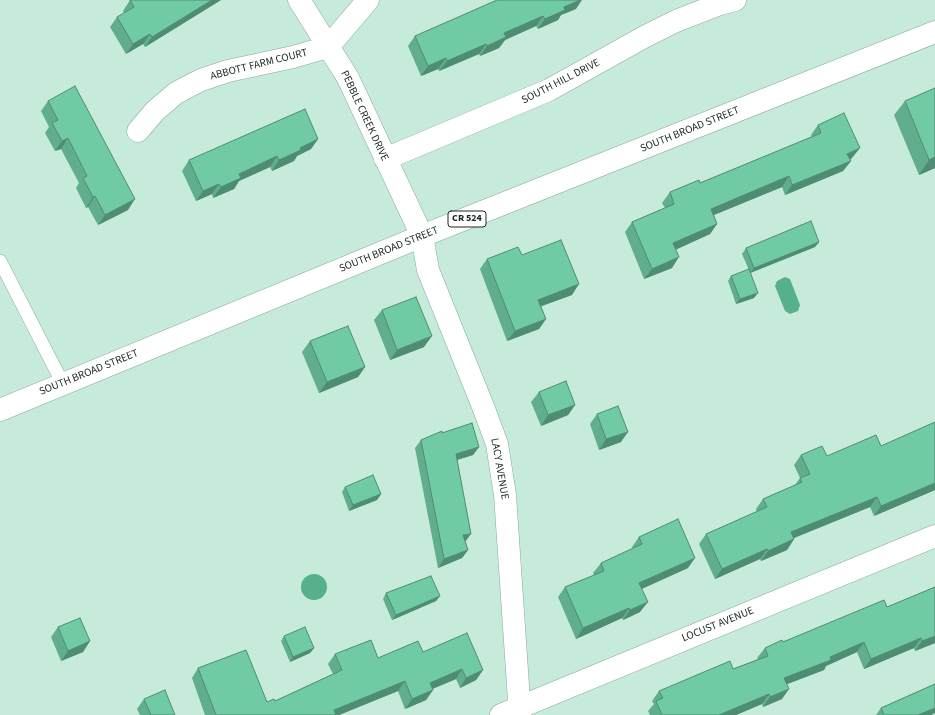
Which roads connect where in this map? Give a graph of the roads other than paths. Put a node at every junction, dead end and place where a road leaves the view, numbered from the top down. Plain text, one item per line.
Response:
1 (299, 0) edge
2 (368, 0) edge
3 (734, 0) edge
4 (935, 32) edge
5 (328, 46) junction
6 (138, 131) dead end
7 (385, 159) junction
8 (422, 236) junction
9 (0, 261) edge
10 (63, 384) junction
11 (0, 410) edge
12 (935, 536) edge
13 (514, 712) edge

1 - 5 street, PEBBLE CREEK DRIVE
2 - 5 street
3 - 7 street, SOUTH HILL DRIVE
4 - 8 street, SOUTH BROAD STREET / CR 524
5 - 6 street, ABBOTT FARM COURT
5 - 7 street, PEBBLE CREEK DRIVE
7 - 8 street, PEBBLE CREEK DRIVE
8 - 10 street, SOUTH BROAD STREET / CR 524
8 - 13 street, LACY AVENUE
9 - 10 lane
10 - 11 street, SOUTH BROAD STREET / CR 524
12 - 13 street, LOCUST AVENUE

